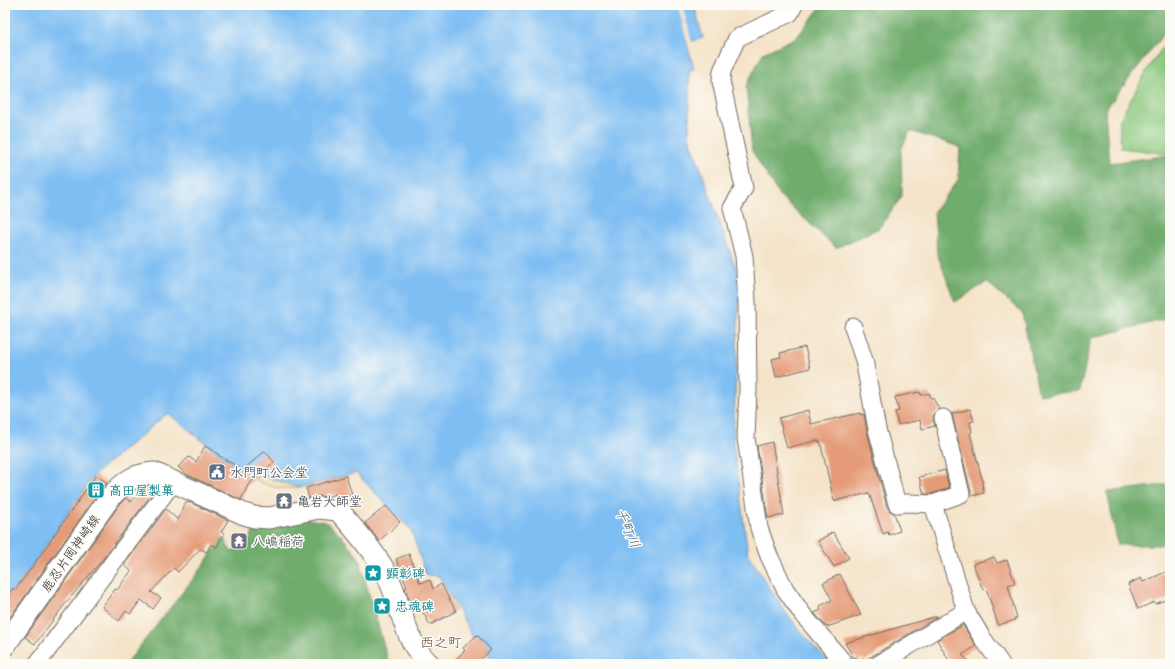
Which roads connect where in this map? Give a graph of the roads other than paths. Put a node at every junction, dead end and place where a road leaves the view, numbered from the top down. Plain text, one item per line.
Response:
1 (794, 5) edge
2 (853, 327) dead end
3 (942, 418) dead end
4 (174, 481) junction
5 (933, 504) junction
6 (966, 611) junction
7 (5, 645) edge
8 (37, 664) edge
9 (429, 664) edge
10 (845, 664) edge
11 (879, 664) edge
12 (1001, 664) edge

1 - 10 street
2 - 5 street
3 - 5 street
4 - 7 main road, 鹿忍片岡神崎線
4 - 8 street
4 - 9 main road, 鹿忍片岡神崎線
5 - 6 street
6 - 11 street
6 - 12 street

